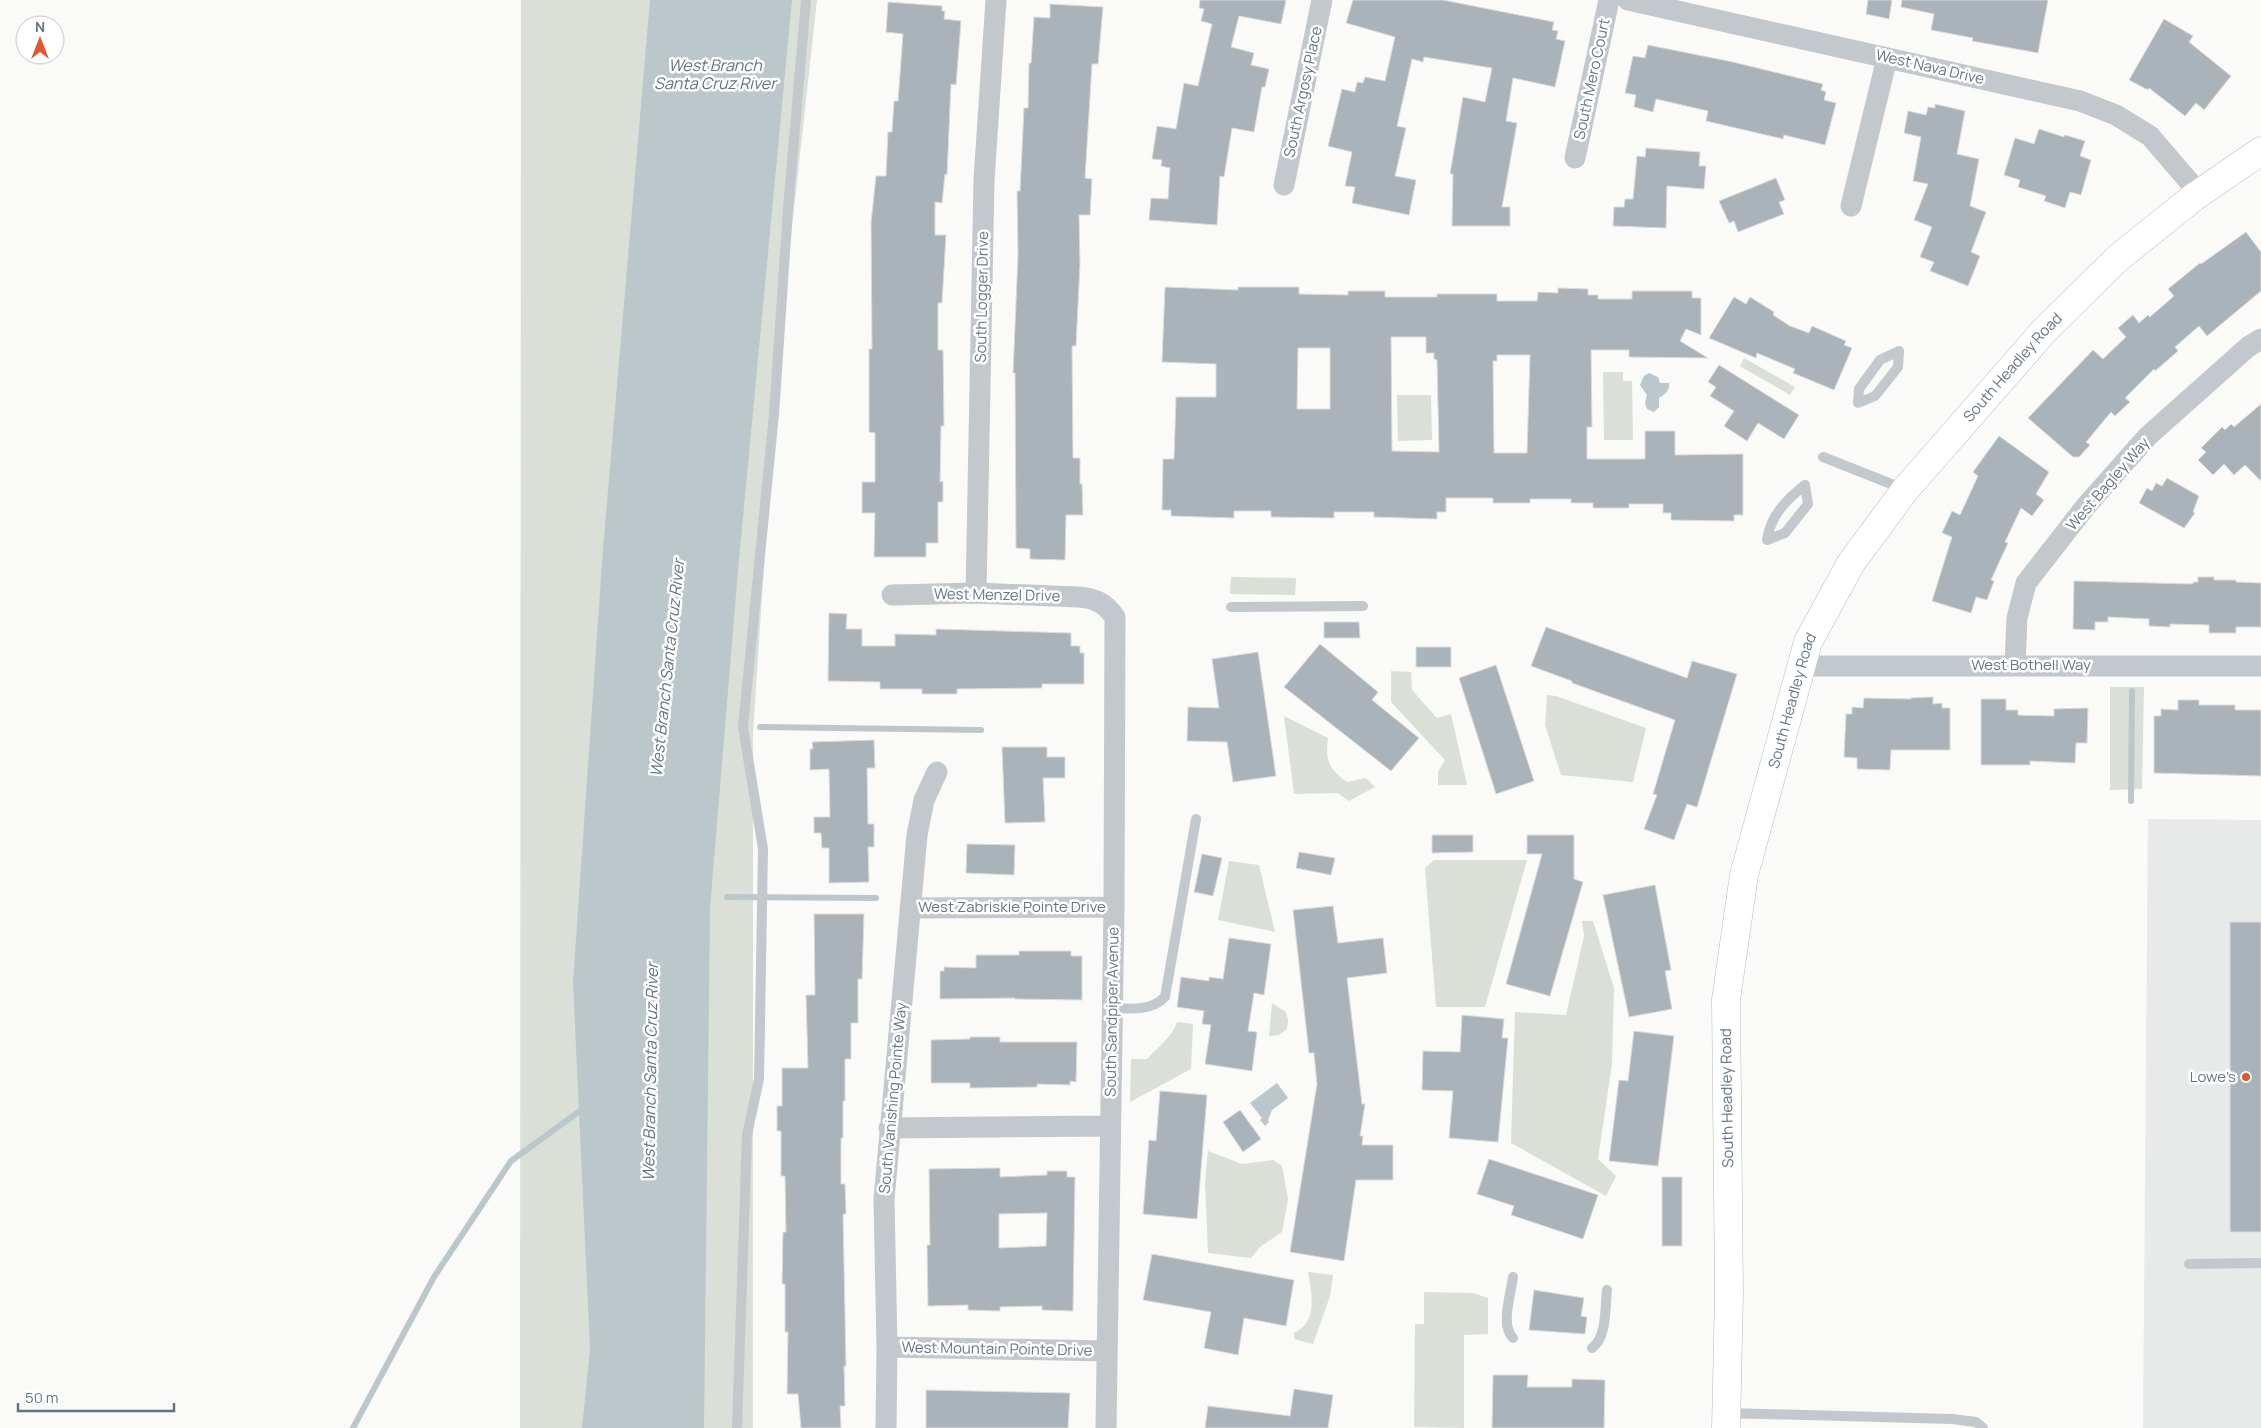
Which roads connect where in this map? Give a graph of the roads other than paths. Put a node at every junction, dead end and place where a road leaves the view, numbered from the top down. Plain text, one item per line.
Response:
1 (806, 0) edge
2 (996, 0) edge
3 (1322, 0) edge
4 (1609, 0) edge
5 (1628, 0) edge
6 (1887, 58) junction
7 (2261, 152) edge
8 (1575, 158) dead end
9 (1284, 185) dead end
10 (2199, 193) junction
11 (1851, 206) dead end
12 (2261, 340) edge
13 (1858, 403) joint
14 (1823, 457) dead end
15 (1904, 490) junction
16 (1767, 540) joint
17 (976, 593) junction
18 (892, 595) dead end
19 (1100, 602) joint
20 (1363, 606) dead end
21 (1230, 607) dead end
22 (2015, 665) junction
23 (1800, 666) junction
24 (2261, 666) edge
25 (937, 772) dead end
26 (1196, 819) dead end
27 (1114, 907) junction
28 (910, 908) junction
29 (1113, 1008) junction
30 (1110, 1126) junction
31 (889, 1128) junction
32 (2261, 1263) edge
33 (2189, 1264) dead end
34 (1513, 1277) dead end
35 (1607, 1290) dead end
36 (1513, 1338) dead end
37 (887, 1347) junction
38 (1592, 1348) dead end
39 (1107, 1351) junction
40 (1726, 1420) edge
41 (1925, 1423) edge
42 (737, 1428) edge
43 (886, 1428) edge
44 (1106, 1428) edge
45 (1983, 1428) edge

1 - 42 lane
2 - 17 street, South Logger Drive
3 - 9 street, South Argosy Place
4 - 8 street, South Mero Court
5 - 6 street, West Nava Drive
6 - 10 street, West Nava Drive
6 - 11 street
7 - 10 street, South Headley Road
10 - 15 street, South Headley Road
12 - 22 street, West Bagley Way
13 - 13 lane
14 - 15 lane
15 - 23 street, South Headley Road
16 - 16 lane
17 - 18 street, West Menzel Drive
17 - 19 street, West Menzel Drive
19 - 27 street, South Sandpiper Avenue
20 - 21 lane
22 - 23 street, West Bothell Way
22 - 24 street, West Bothell Way
23 - 40 street, South Headley Road
25 - 28 street, South Vanishing Pointe Way
26 - 29 lane
27 - 28 street, West Zabriskie Pointe Drive
27 - 29 street, South Sandpiper Avenue
28 - 31 street, South Vanishing Pointe Way
29 - 30 street, South Sandpiper Avenue
30 - 31 street
30 - 39 street, South Sandpiper Avenue
31 - 37 street, South Vanishing Pointe Way
32 - 33 lane
34 - 36 lane
35 - 38 lane
37 - 39 street, West Mountain Pointe Drive
37 - 43 street, South Vanishing Pointe Way
39 - 44 street, South Sandpiper Avenue
40 - 41 lane
41 - 45 lane

